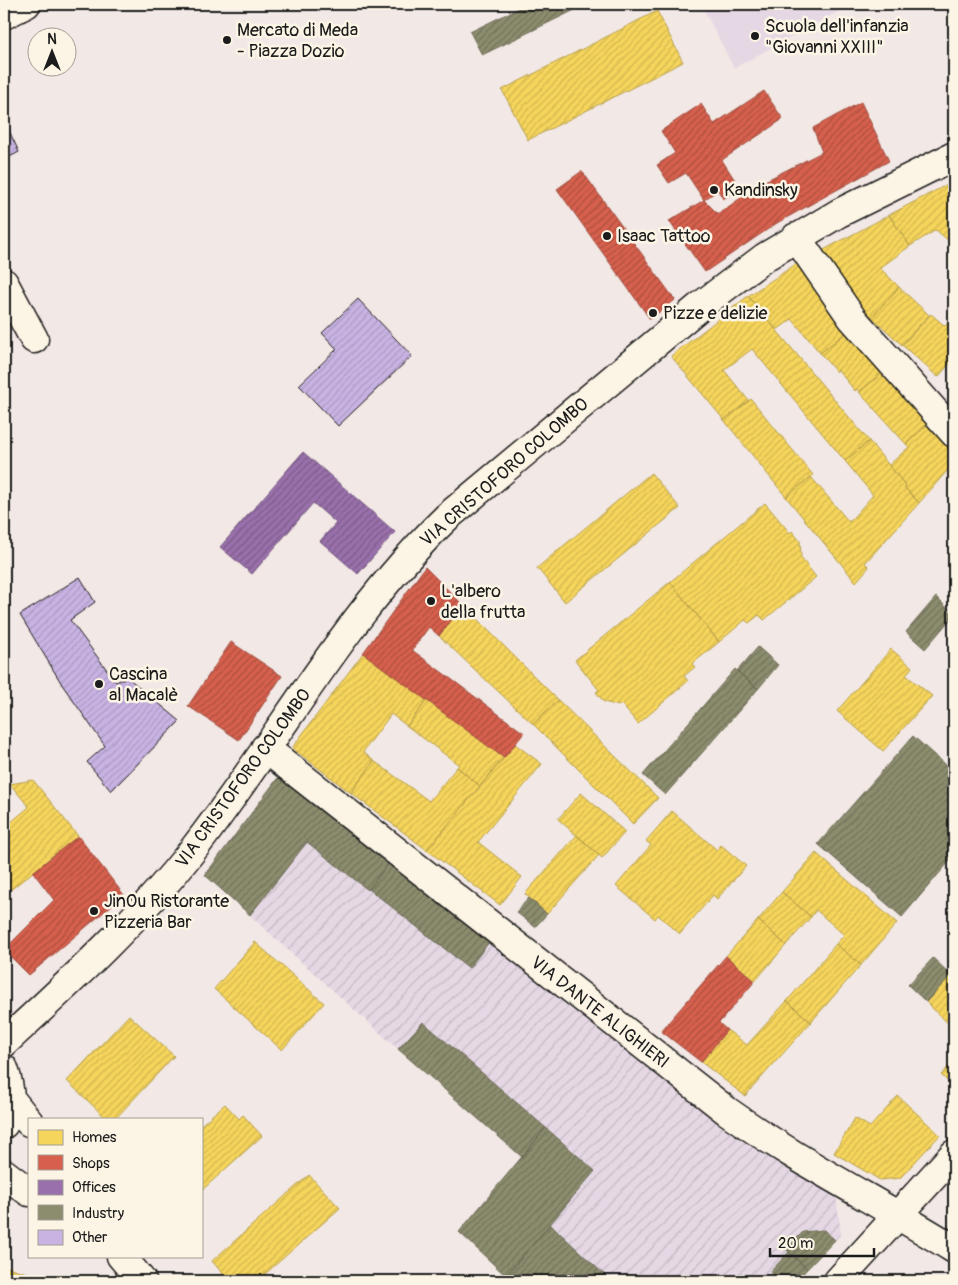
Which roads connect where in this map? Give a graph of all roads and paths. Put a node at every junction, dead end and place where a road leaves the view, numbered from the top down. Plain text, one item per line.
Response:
1 (26, 4) edge
2 (4, 15) edge
3 (954, 156) edge
4 (796, 237) junction
5 (4, 283) edge
6 (34, 339) dead end
7 (954, 433) edge
8 (264, 748) junction
9 (4, 1043) edge
10 (4, 1069) edge
11 (7, 1111) edge
12 (28, 1122) edge
13 (954, 1154) edge
14 (4, 1174) edge
15 (28, 1191) edge
16 (900, 1215) junction
17 (954, 1249) edge
18 (121, 1258) edge
19 (142, 1281) edge
20 (838, 1281) edge

1 - 2 street
3 - 4 street, VIA CRISTOFORO COLOMBO
4 - 7 street
4 - 8 street, VIA CRISTOFORO COLOMBO
5 - 6 street
8 - 9 street, VIA CRISTOFORO COLOMBO
8 - 16 street, VIA DANTE ALIGHIERI
10 - 11 street
11 - 12 street
13 - 16 street
14 - 15 street
16 - 17 street, VIA DANTE ALIGHIERI
16 - 20 street
18 - 19 street

